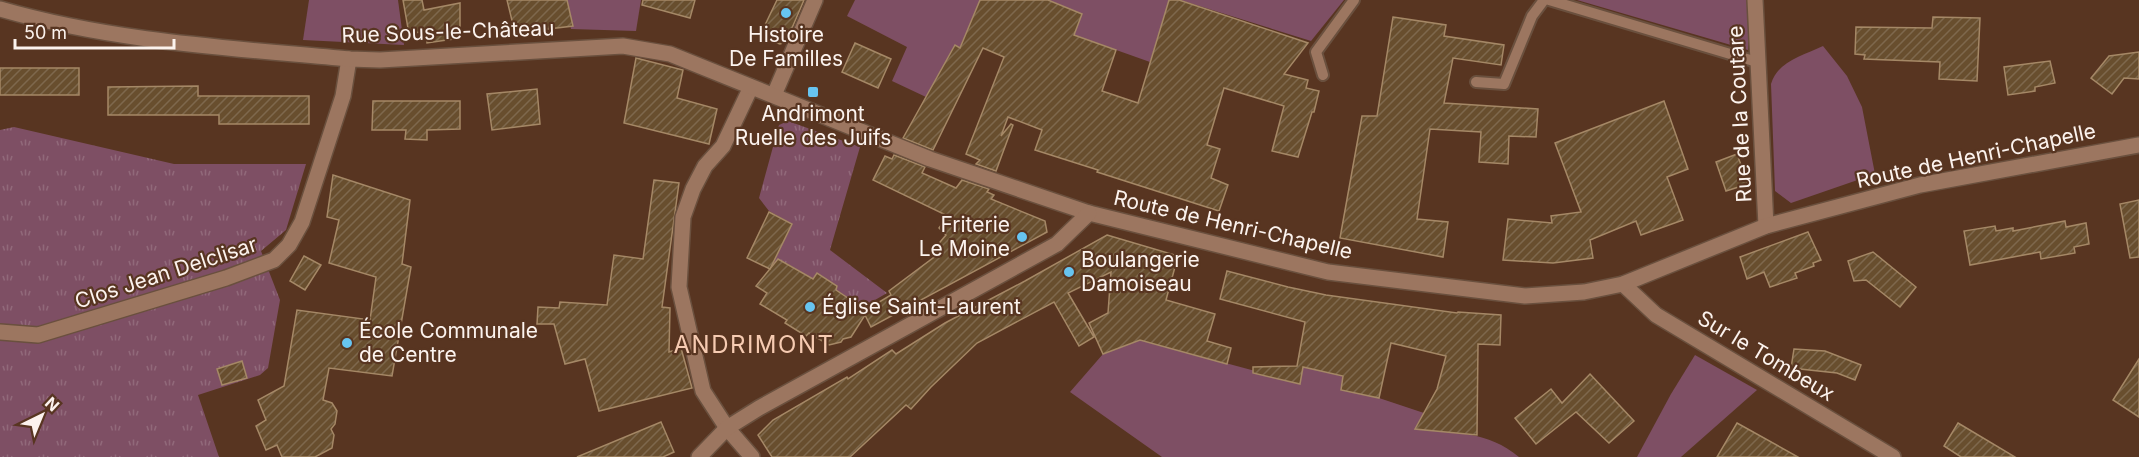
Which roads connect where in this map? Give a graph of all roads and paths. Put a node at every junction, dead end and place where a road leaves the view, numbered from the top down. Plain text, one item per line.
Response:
1 (815, 0) edge
2 (1354, 0) edge
3 (1544, 0) edge
4 (1549, 0) edge
5 (1755, 0) edge
6 (0, 9) edge
7 (349, 59) junction
8 (1757, 62) junction
9 (1323, 75) dead end
10 (1476, 82) dead end
11 (751, 87) junction
12 (774, 95) junction
13 (2139, 145) edge
14 (1089, 213) junction
15 (1766, 226) junction
16 (1623, 284) junction
17 (0, 332) edge
18 (728, 428) junction
19 (699, 457) edge
20 (752, 457) edge
21 (1893, 457) edge

1 - 12 street
2 - 9 lane
3 - 10 lane
4 - 8 lane
5 - 8 street, Rue de la Coutare
6 - 7 street, Rue Sous-le-Château
7 - 11 street, Rue Sous-le-Château
7 - 17 street, Clos Jean Delclisar
8 - 15 street, Rue de la Coutare
11 - 12 street, Route de Henri-Chapelle
11 - 18 street
12 - 14 street, Route de Henri-Chapelle
13 - 15 street, Route de Henri-Chapelle
14 - 16 street, Route de Henri-Chapelle
14 - 18 street
15 - 16 street, Route de Henri-Chapelle
16 - 21 street, Sur le Tombeux
18 - 19 street
18 - 20 street

